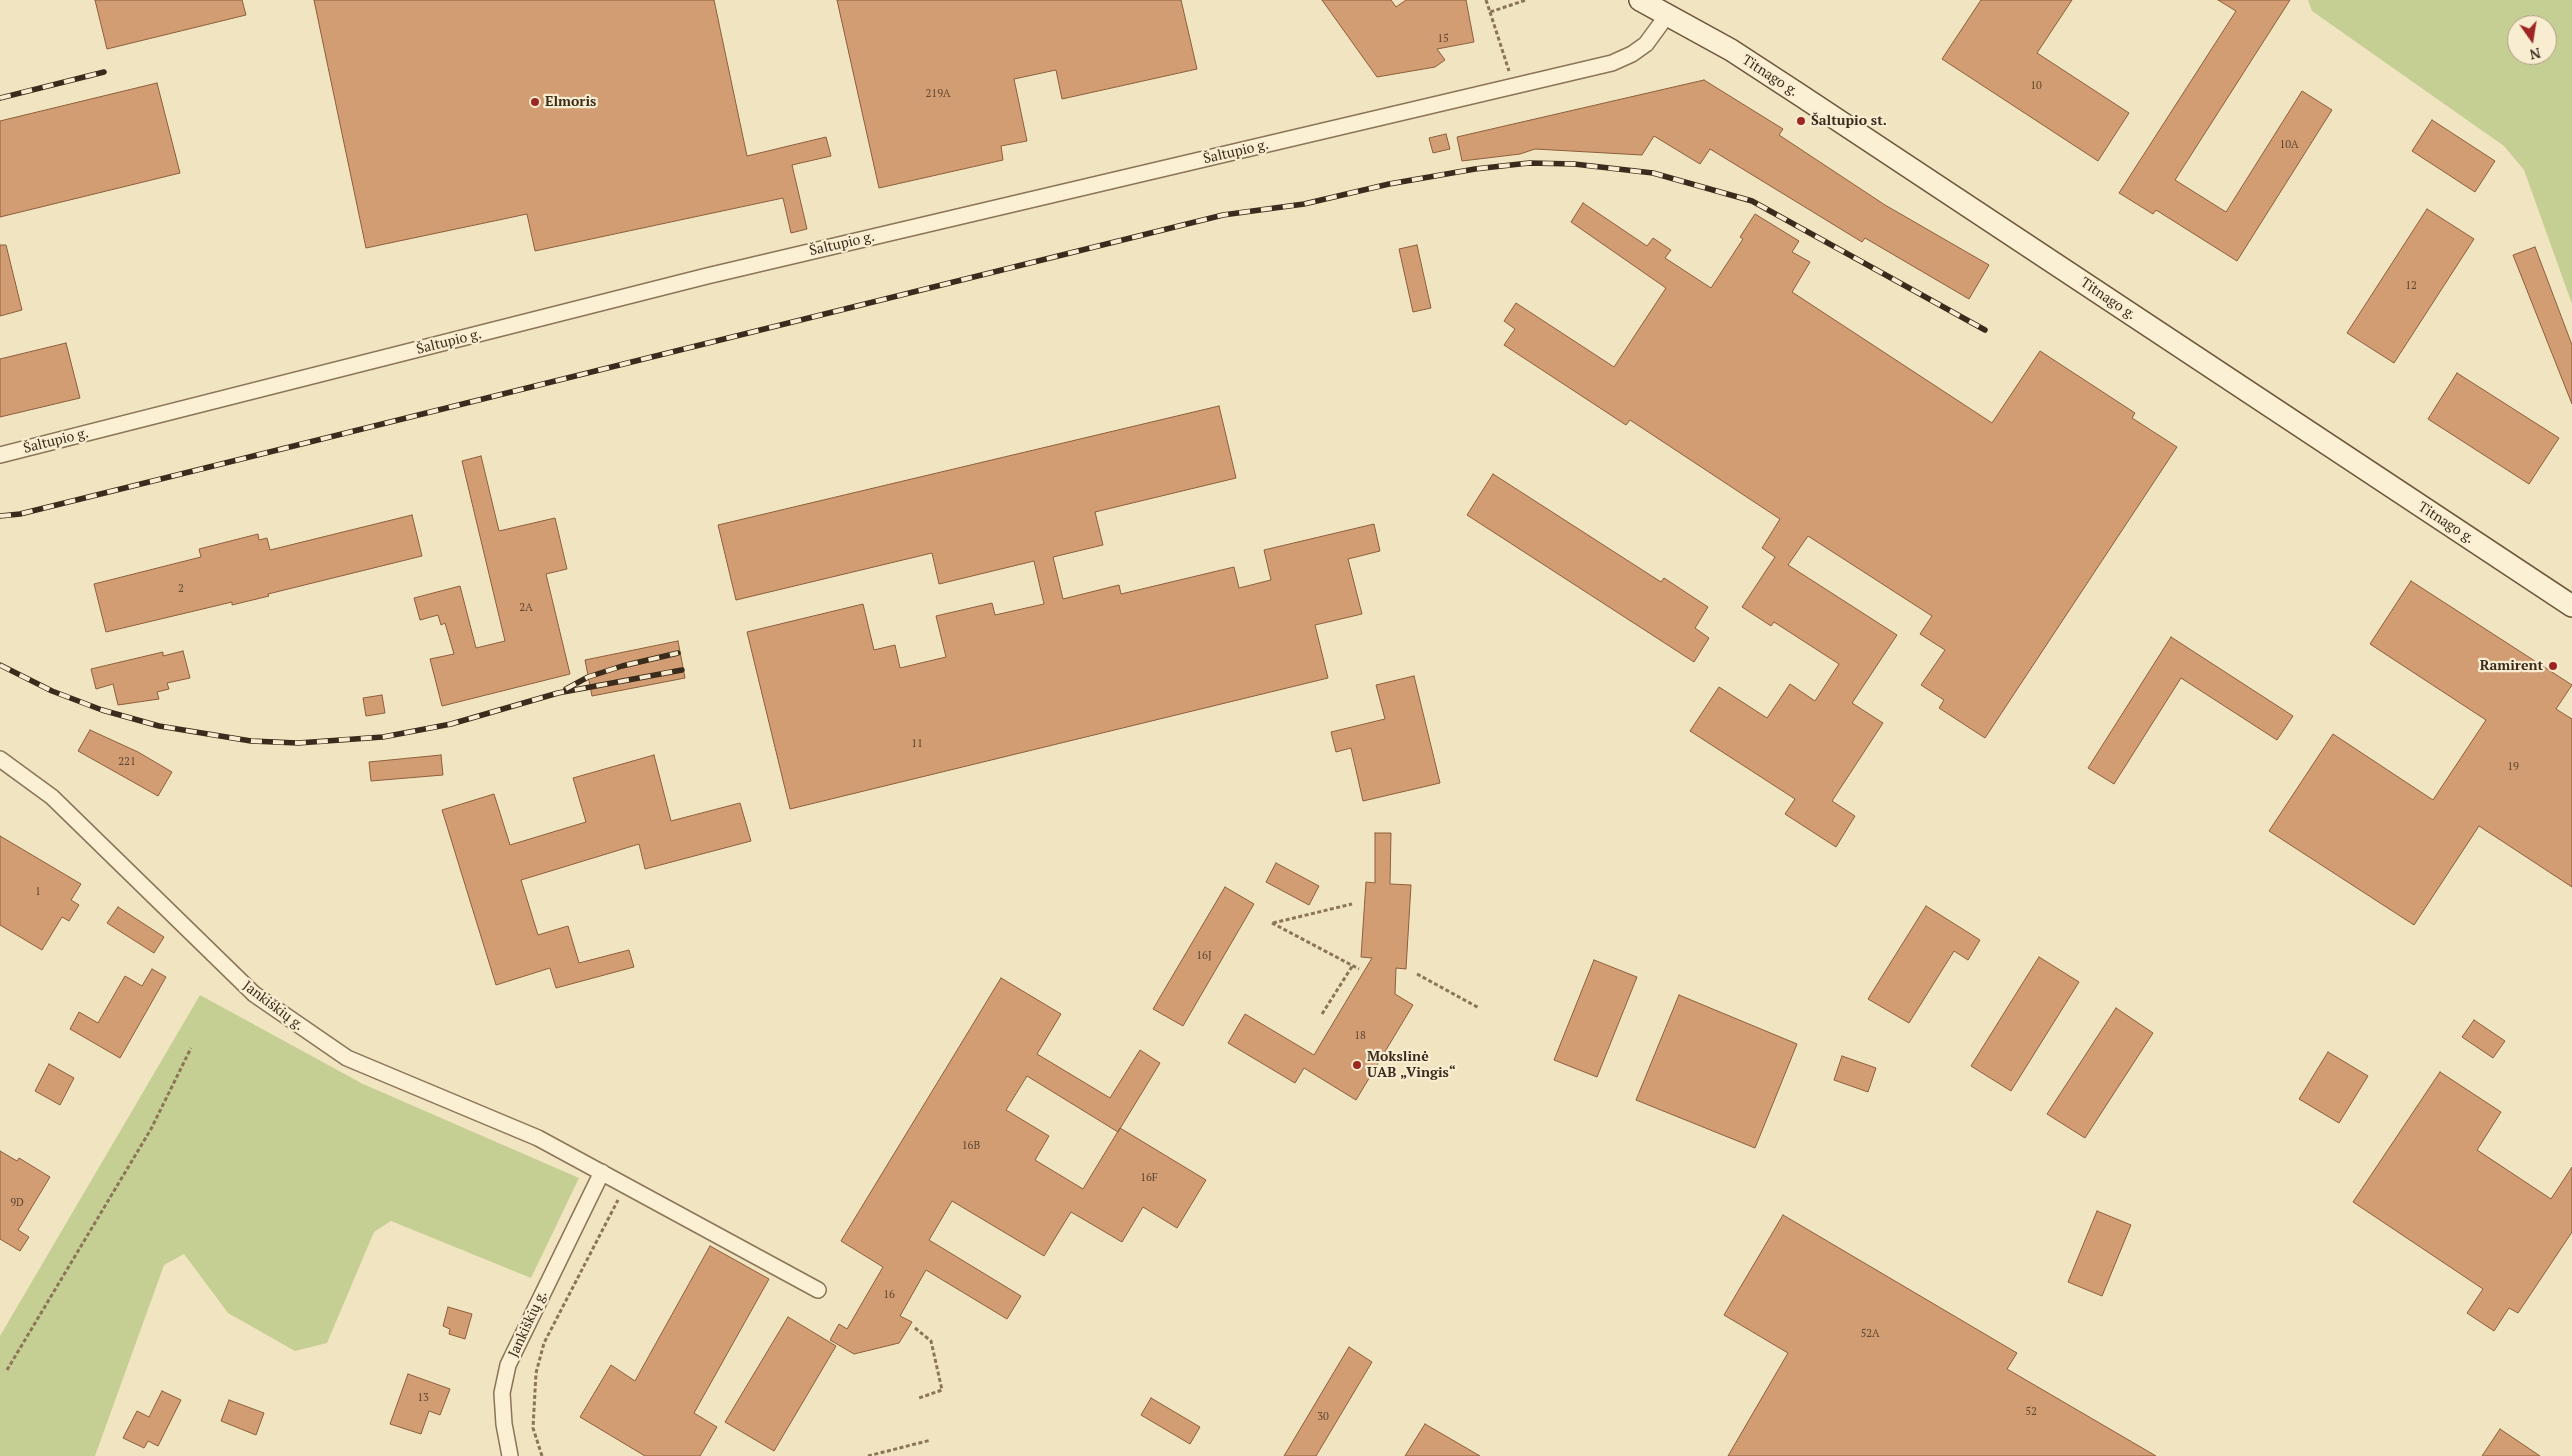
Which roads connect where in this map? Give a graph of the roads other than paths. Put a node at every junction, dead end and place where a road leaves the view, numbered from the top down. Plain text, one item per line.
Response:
1 (1640, 0) edge
2 (1668, 14) junction
3 (0, 456) edge
4 (2572, 606) edge
5 (0, 759) edge
6 (602, 1172) junction
7 (818, 1290) dead end
8 (510, 1456) edge

1 - 2 street, Titnago g.
2 - 3 street, Šaltupio g.
2 - 4 street, Titnago g.
5 - 6 street, Jankiškių g.
6 - 7 street, Jankiškių g.
6 - 8 street, Jankiškių g.

